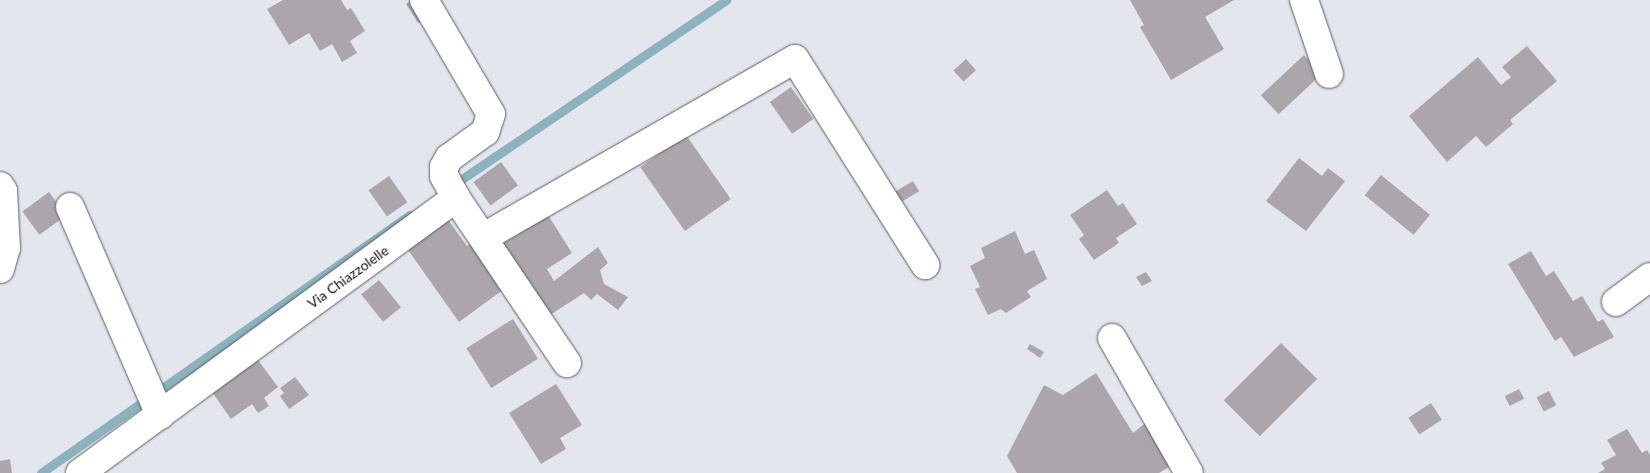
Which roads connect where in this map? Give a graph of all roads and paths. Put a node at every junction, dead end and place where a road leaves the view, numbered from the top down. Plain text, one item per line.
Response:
1 (424, 0) edge
2 (1304, 0) edge
3 (1329, 74) dead end
4 (0, 186) edge
5 (450, 187) junction
6 (70, 207) dead end
7 (484, 238) junction
8 (924, 265) dead end
9 (0, 268) edge
10 (1650, 276) edge
11 (1616, 302) dead end
12 (1112, 338) dead end
13 (567, 363) dead end
14 (154, 402) junction
15 (80, 473) edge
16 (1189, 473) edge

1 - 5 street
2 - 3 street
4 - 9 street
5 - 7 street
5 - 14 street, Via Chiazzolelle
6 - 14 street
7 - 8 street
7 - 13 street
10 - 11 street
12 - 16 street
14 - 15 street, Via Chiazzolelle

